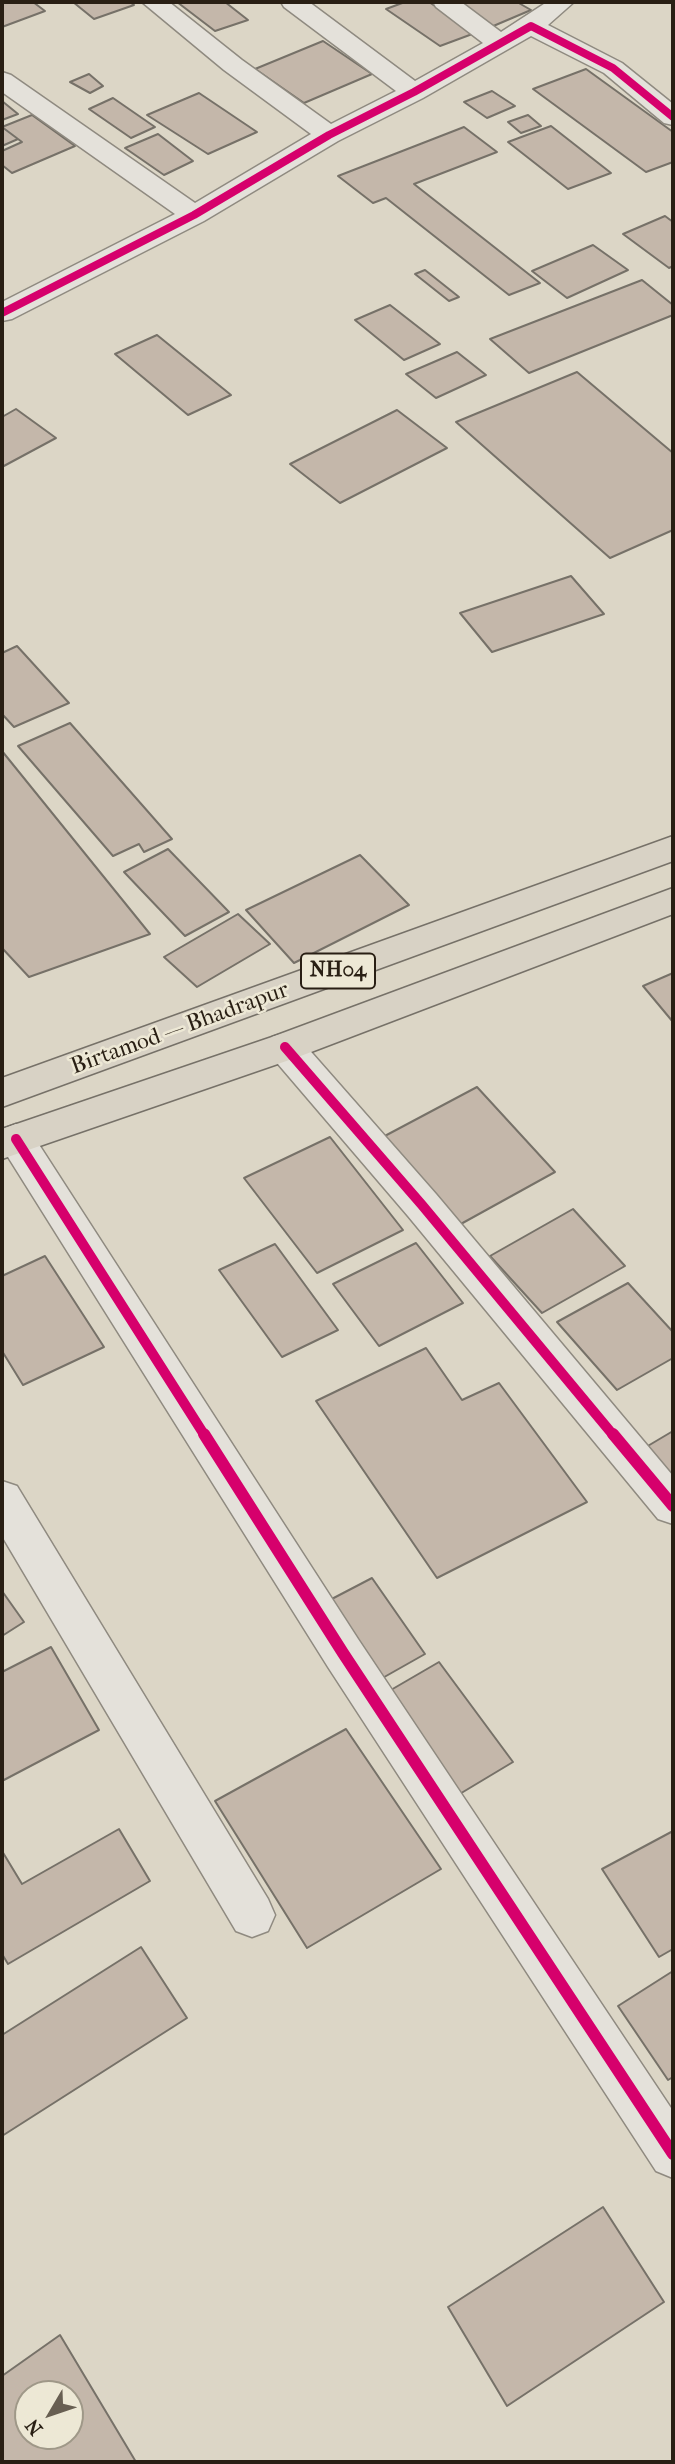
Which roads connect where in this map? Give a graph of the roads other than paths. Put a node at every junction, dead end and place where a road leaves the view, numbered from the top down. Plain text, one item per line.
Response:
1 (153, 2) edge
2 (292, 2) edge
3 (445, 2) edge
4 (562, 2) edge
5 (531, 26) junction
6 (501, 44) junction
7 (2, 80) edge
8 (414, 92) junction
9 (673, 117) edge
10 (329, 135) junction
11 (194, 215) junction
12 (2, 313) edge
13 (673, 848) edge
14 (673, 901) edge
15 (285, 1047) junction
16 (2, 1093) edge
17 (9, 1142) edge
18 (2, 1499) edge
19 (673, 1506) edge
20 (252, 1915) dead end
21 (673, 2154) edge

1 - 10 street
2 - 8 street
3 - 6 street
4 - 5 street
5 - 6 street
5 - 9 street
6 - 8 street
7 - 11 street
8 - 10 street
10 - 11 street
11 - 12 street
13 - 16 main road, Birtamod — Bhadrapur / NH04
14 - 15 main road, NH04
15 - 17 main road, NH04
15 - 19 street
17 - 21 street
18 - 20 street

